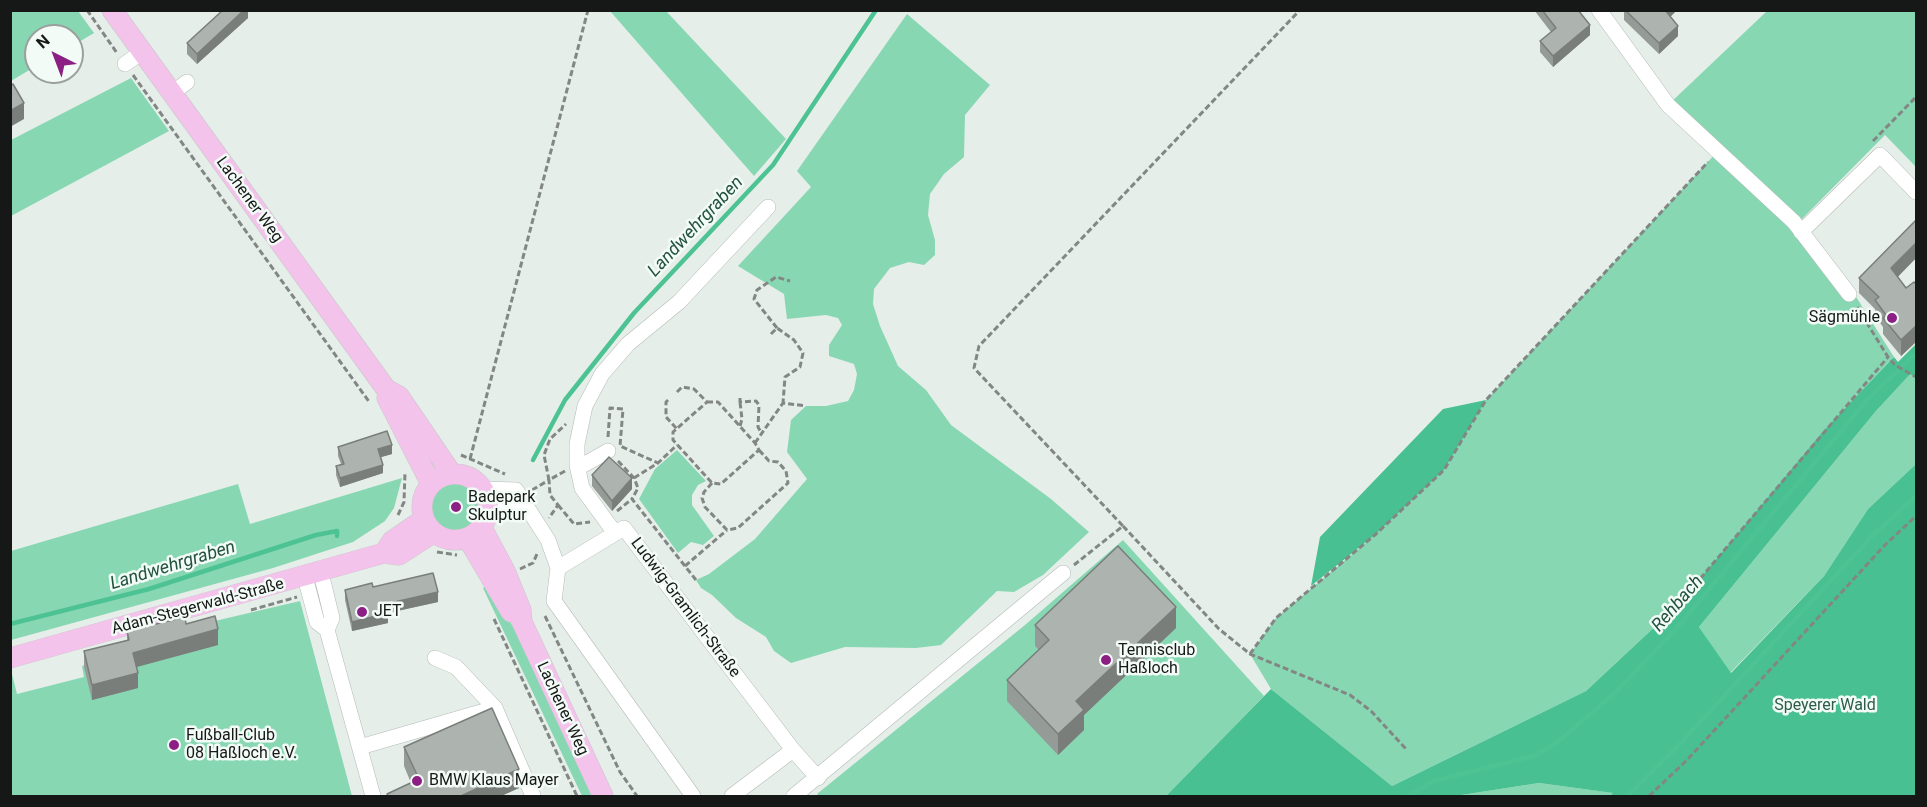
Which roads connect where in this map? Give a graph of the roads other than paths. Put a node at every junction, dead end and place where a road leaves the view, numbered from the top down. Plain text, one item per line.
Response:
1 (112, 10) edge
2 (1599, 10) edge
3 (142, 52) junction
4 (125, 64) road end
5 (1917, 192) edge
6 (768, 207) dead end
7 (1801, 232) junction
8 (1849, 294) road end
9 (386, 389) junction
10 (608, 451) road end
11 (578, 468) junction
12 (452, 474) junction
13 (431, 484) junction
14 (486, 497) junction
15 (611, 527) junction
16 (475, 533) junction
17 (430, 535) junction
18 (558, 568) junction
19 (1063, 573) road end
20 (312, 581) junction
21 (327, 630) junction
22 (10, 658) edge
23 (435, 658) dead end
24 (495, 708) junction
25 (360, 747) junction
26 (793, 750) junction
27 (818, 778) junction
28 (373, 796) edge
29 (533, 796) edge
30 (603, 796) edge
31 (693, 796) edge
32 (732, 796) edge
33 (794, 796) edge

1 - 3 main road, Lachener Weg
2 - 7 street
3 - 4 street
3 - 9 main road, Lachener Weg
5 - 7 street
6 - 11 street
7 - 8 street
9 - 12 main road, Lachener Weg
9 - 13 main road, Lachener Weg
10 - 11 street
11 - 15 street
12 - 13 main road
12 - 14 main road
13 - 17 main road
14 - 16 main road
14 - 18 street
15 - 18 street, Ludwig-Gramlich-Straße
15 - 26 street, Ludwig-Gramlich-Straße
16 - 17 main road
16 - 30 main road, Lachener Weg
17 - 20 main road, Adam-Stegerwald-Straße
18 - 31 street
19 - 27 street
20 - 21 street
20 - 21 street
20 - 22 main road, Adam-Stegerwald-Straße
21 - 25 street
23 - 24 street
24 - 25 street
24 - 29 street
25 - 28 street
26 - 27 street, Ludwig-Gramlich-Straße
26 - 32 street
27 - 33 street

